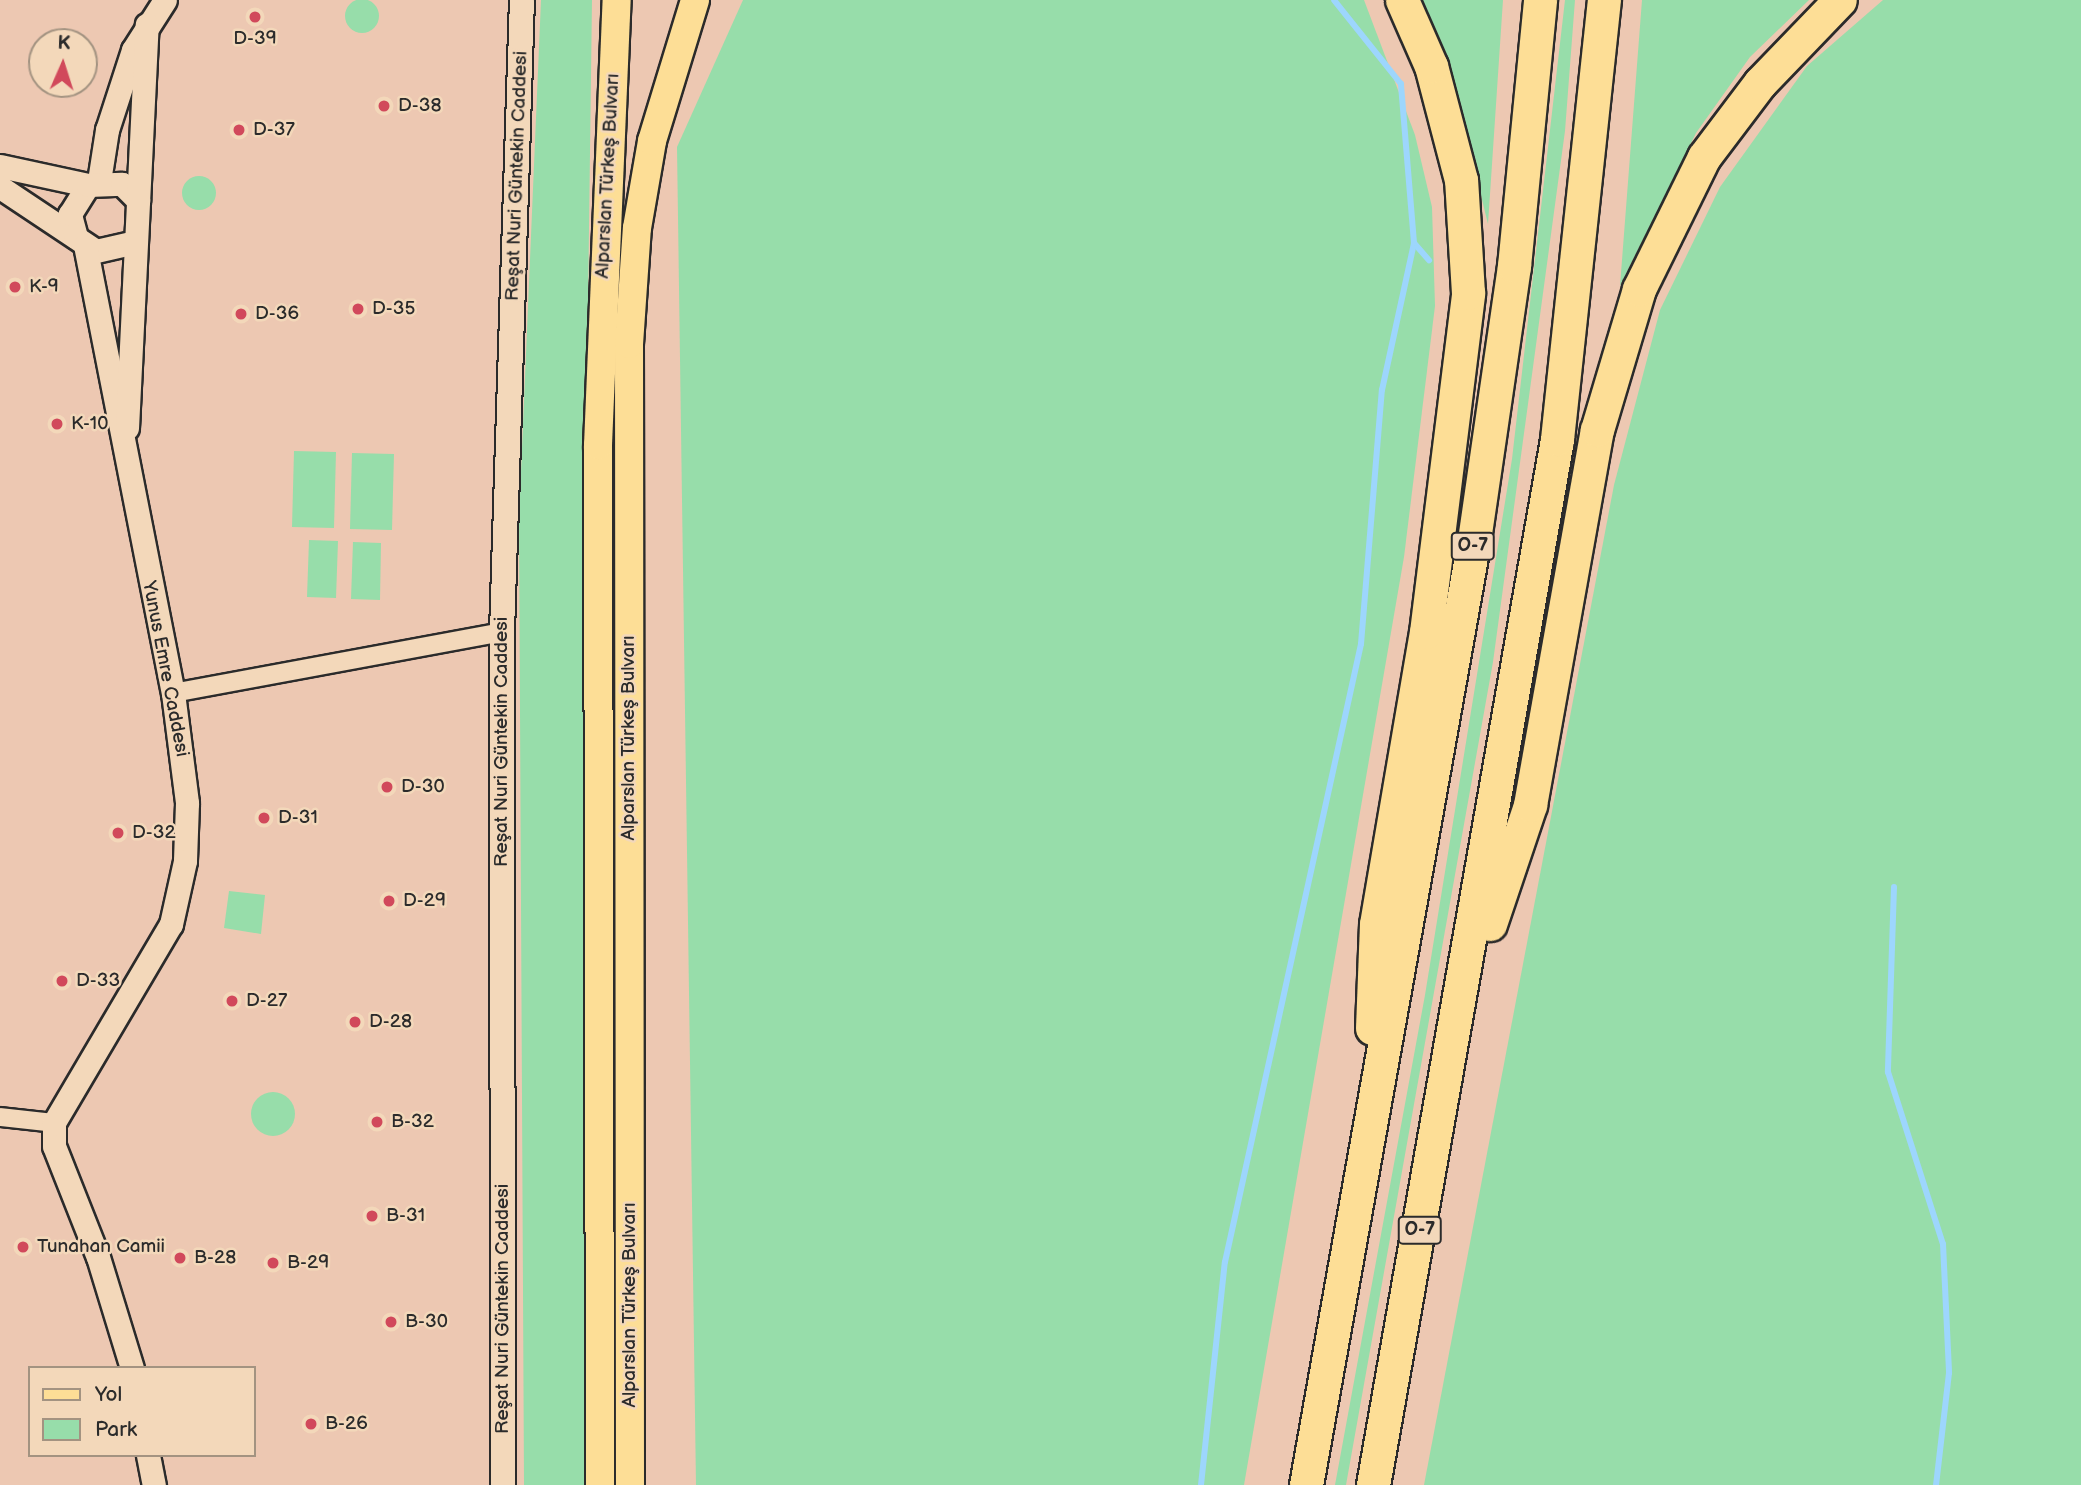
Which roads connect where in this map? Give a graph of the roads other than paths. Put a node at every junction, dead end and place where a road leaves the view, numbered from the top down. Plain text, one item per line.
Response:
1 (165, 0) edge
2 (522, 0) edge
3 (617, 0) edge
4 (695, 0) edge
5 (1402, 0) edge
6 (1540, 0) edge
7 (1604, 0) edge
8 (1840, 0) edge
9 (147, 24) junction
10 (0, 166) edge
11 (94, 183) junction
12 (0, 187) edge
13 (138, 200) junction
14 (81, 241) junction
15 (132, 243) junction
16 (127, 469) junction
17 (502, 632) junction
18 (173, 692) junction
19 (1467, 974) junction
20 (1377, 1087) junction
21 (0, 1117) edge
22 (54, 1123) junction
23 (131, 1366) edge
24 (148, 1457) edge
25 (154, 1485) edge
26 (503, 1485) edge
27 (600, 1485) edge
28 (630, 1485) edge
29 (1306, 1485) edge
30 (1373, 1485) edge

1 - 9 street, Yunus Emre Caddesi
2 - 17 main road, Reşat Nuri Güntekin Caddesi
3 - 27 main road, Alparslan Türkeş Bulvarı
4 - 28 main road, Alparslan Türkeş Bulvarı
5 - 20 highway
6 - 20 highway, O-7
7 - 19 highway, O-7
8 - 19 highway
9 - 11 street, Yunus Emre Caddesi
9 - 13 street, Yunus Emre Caddesi
10 - 11 street
11 - 13 street
11 - 14 street, Yunus Emre Caddesi
12 - 14 street
13 - 15 street, Yunus Emre Caddesi
14 - 15 street
14 - 16 street, Yunus Emre Caddesi
15 - 16 street, Yunus Emre Caddesi
16 - 18 street, Yunus Emre Caddesi
17 - 18 street
17 - 26 main road, Reşat Nuri Güntekin Caddesi
18 - 22 street, Yunus Emre Caddesi
19 - 30 highway, O-7
20 - 29 highway, O-7
21 - 22 street
22 - 23 street
24 - 25 street

